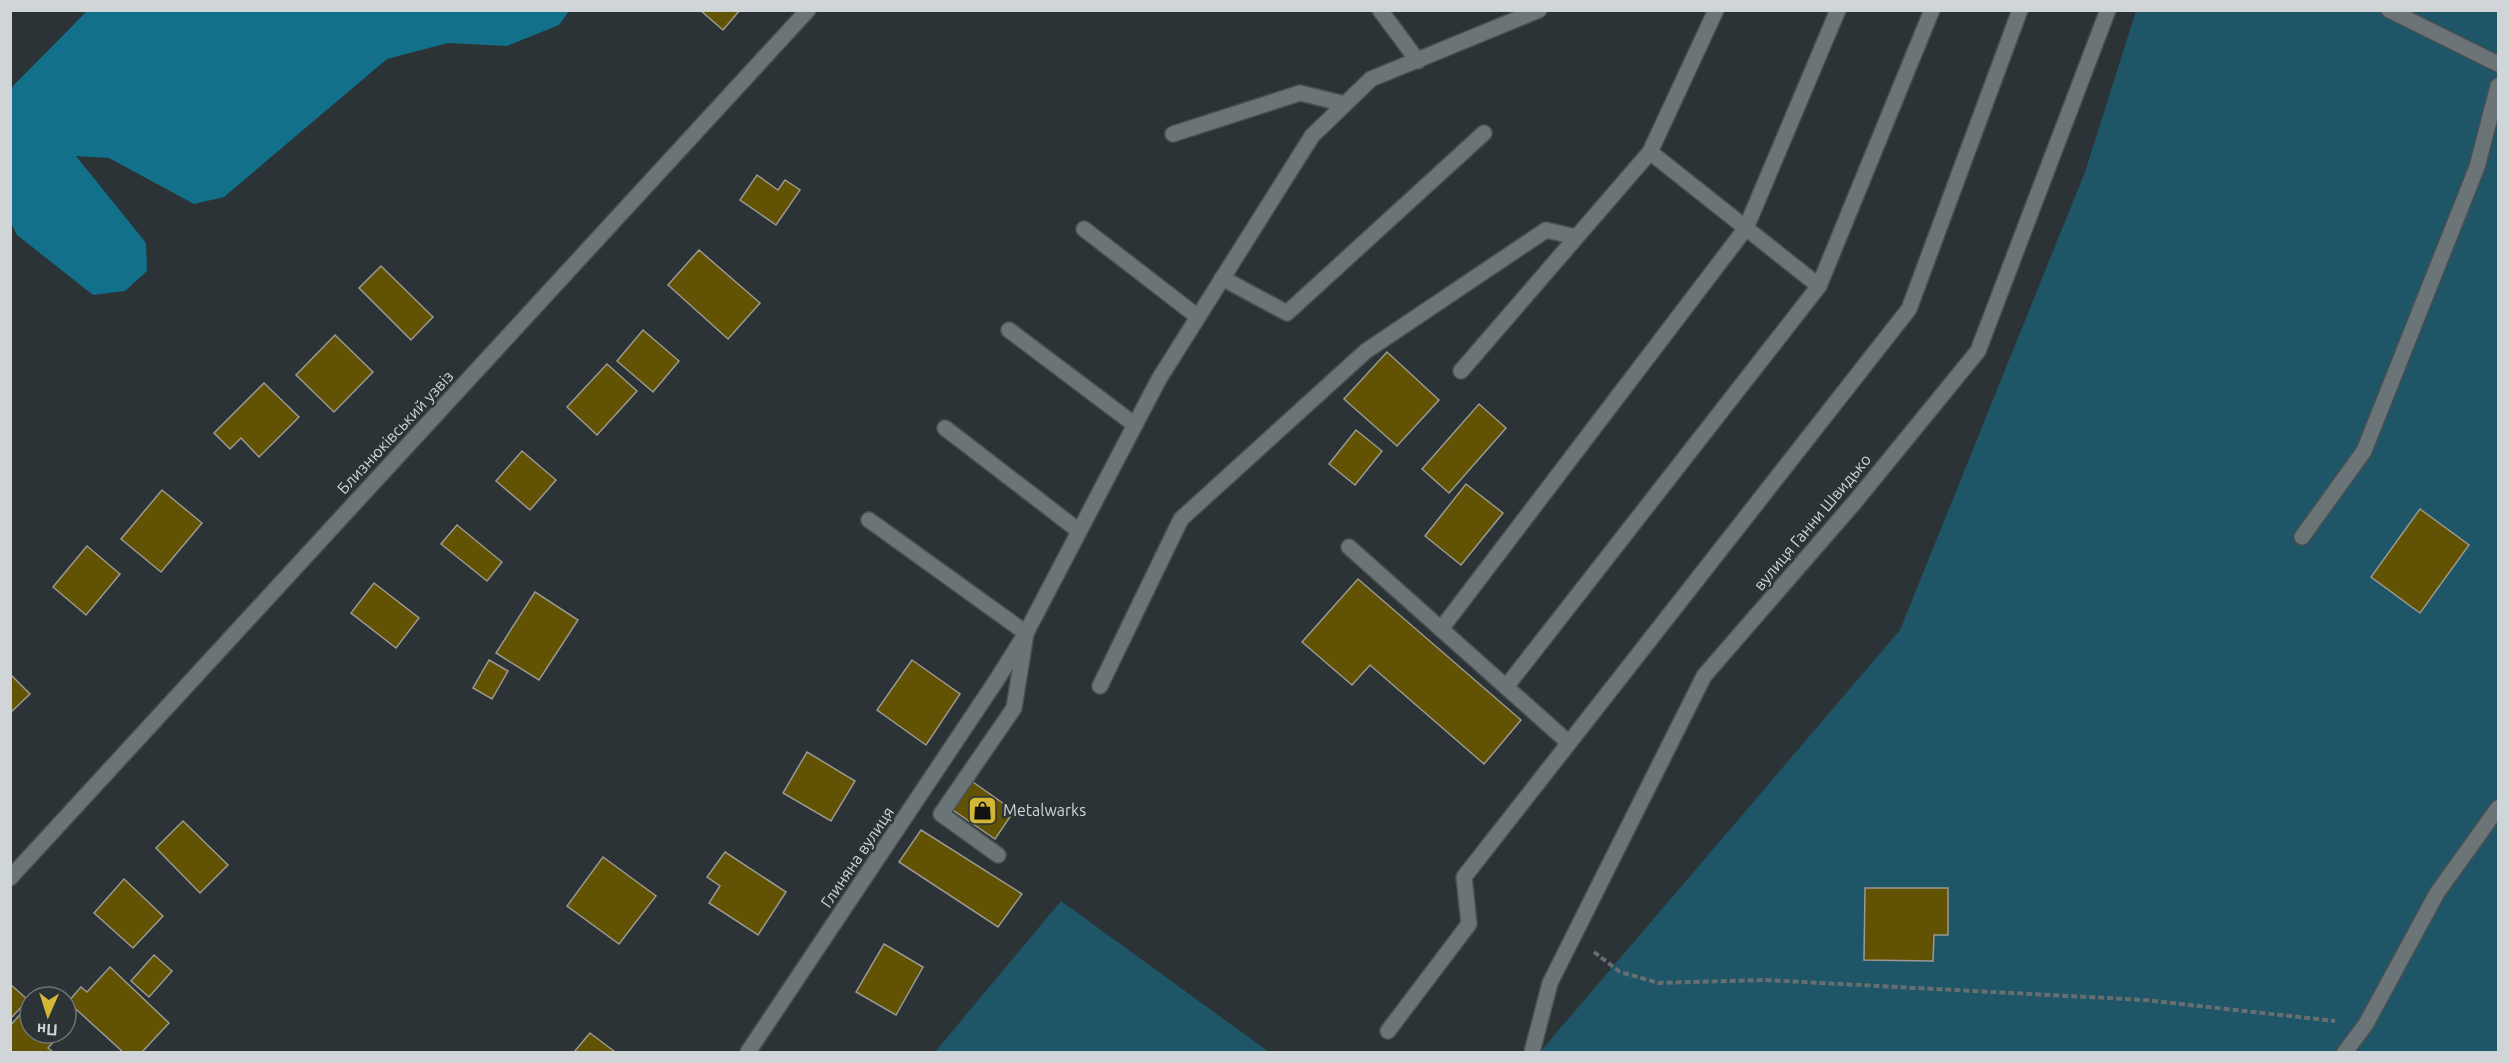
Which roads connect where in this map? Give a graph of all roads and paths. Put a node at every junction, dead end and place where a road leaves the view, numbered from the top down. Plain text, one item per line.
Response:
1 (808, 10) edge
2 (1380, 10) edge
3 (1716, 10) edge
4 (1838, 10) edge
5 (1932, 10) edge
6 (2020, 10) edge
7 (2108, 10) edge
8 (2389, 10) edge
9 (1533, 12) edge
10 (1418, 61) junction
11 (2499, 64) edge
12 (2499, 86) edge
13 (1345, 104) junction
14 (1484, 133) dead end
15 (1173, 134) dead end
16 (1650, 152) junction
17 (1746, 228) junction
18 (1084, 230) dead end
19 (1576, 237) junction
20 (1222, 278) junction
21 (1819, 286) junction
22 (1198, 317) junction
23 (1009, 330) dead end
24 (1461, 371) dead end
25 (1135, 425) junction
26 (945, 428) dead end
27 (869, 520) dead end
28 (1079, 531) junction
29 (2302, 537) dead end
30 (1349, 547) dead end
31 (1441, 629) junction
32 (1026, 633) junction
33 (1100, 686) dead end
34 (1506, 687) junction
35 (1569, 743) junction
36 (2499, 808) edge
37 (998, 855) dead end
38 (10, 878) edge
39 (1574, 937) junction
40 (2366, 1024) junction
41 (1388, 1031) dead end
42 (748, 1053) edge
43 (1532, 1053) edge
44 (2345, 1053) edge

1 - 38 street, Близнюківський узвіз
2 - 10 street
3 - 16 street
4 - 17 street
5 - 21 street
6 - 35 street
7 - 39 street, вулиця Ганни Швидько
8 - 11 street
9 - 10 street
10 - 13 street
12 - 29 street
13 - 15 street
13 - 20 street
14 - 20 street
16 - 17 street
16 - 19 street
17 - 21 street
17 - 31 street
18 - 22 street
19 - 24 street
19 - 33 street
20 - 22 street
21 - 34 street
22 - 25 street
23 - 25 street
25 - 28 street
26 - 28 street
27 - 32 street
28 - 32 street
30 - 31 street
31 - 34 street
32 - 37 street
32 - 42 street, Глиняна вулиця
34 - 35 street
35 - 41 street
36 - 40 street
39 - 40 path
39 - 43 street, вулиця Ганни Швидько
40 - 44 street

